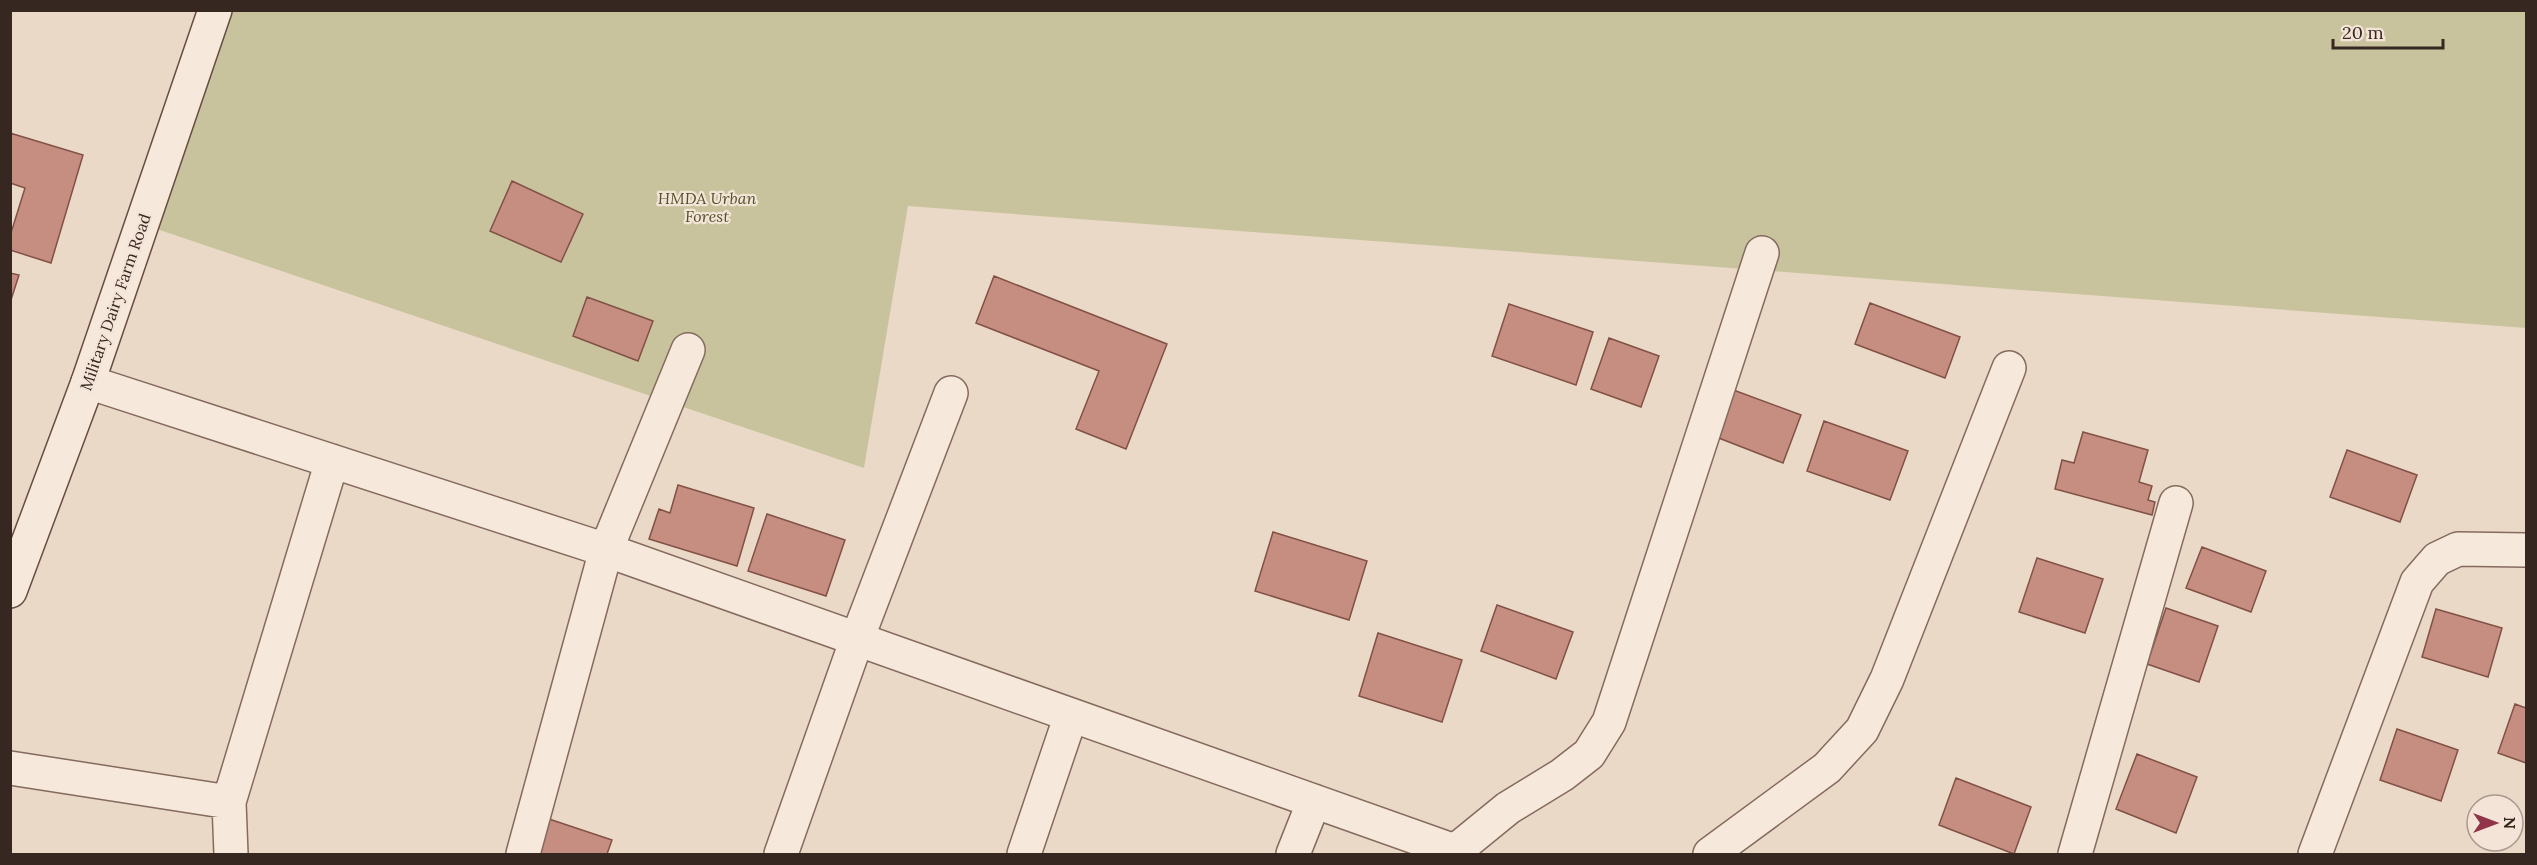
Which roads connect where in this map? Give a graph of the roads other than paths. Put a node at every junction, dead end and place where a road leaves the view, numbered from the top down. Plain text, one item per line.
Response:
1 (215, 10) edge
2 (1762, 254) dead end
3 (688, 350) dead end
4 (2009, 368) dead end
5 (88, 382) junction
6 (951, 393) dead end
7 (332, 461) junction
8 (2176, 503) dead end
9 (606, 550) junction
10 (2526, 550) edge
11 (10, 591) edge
12 (857, 639) junction
13 (1071, 715) junction
14 (10, 768) edge
15 (1314, 801) junction
16 (229, 802) junction
17 (1457, 854) edge
18 (231, 855) edge
19 (523, 855) edge
20 (781, 855) edge
21 (1024, 855) edge
22 (1293, 855) edge
23 (1710, 855) edge
24 (2075, 855) edge
25 (2315, 855) edge

1 - 5 street, Military Dairy Farm Road
2 - 17 street
3 - 9 street
4 - 23 street
5 - 7 street
5 - 11 street, Military Dairy Farm Road
6 - 12 street
7 - 9 street
7 - 16 street
8 - 24 street
9 - 12 street
9 - 19 street
10 - 25 street
12 - 13 street
12 - 20 street
13 - 15 street
13 - 21 street
14 - 16 street
15 - 17 street
15 - 22 street
16 - 18 street

